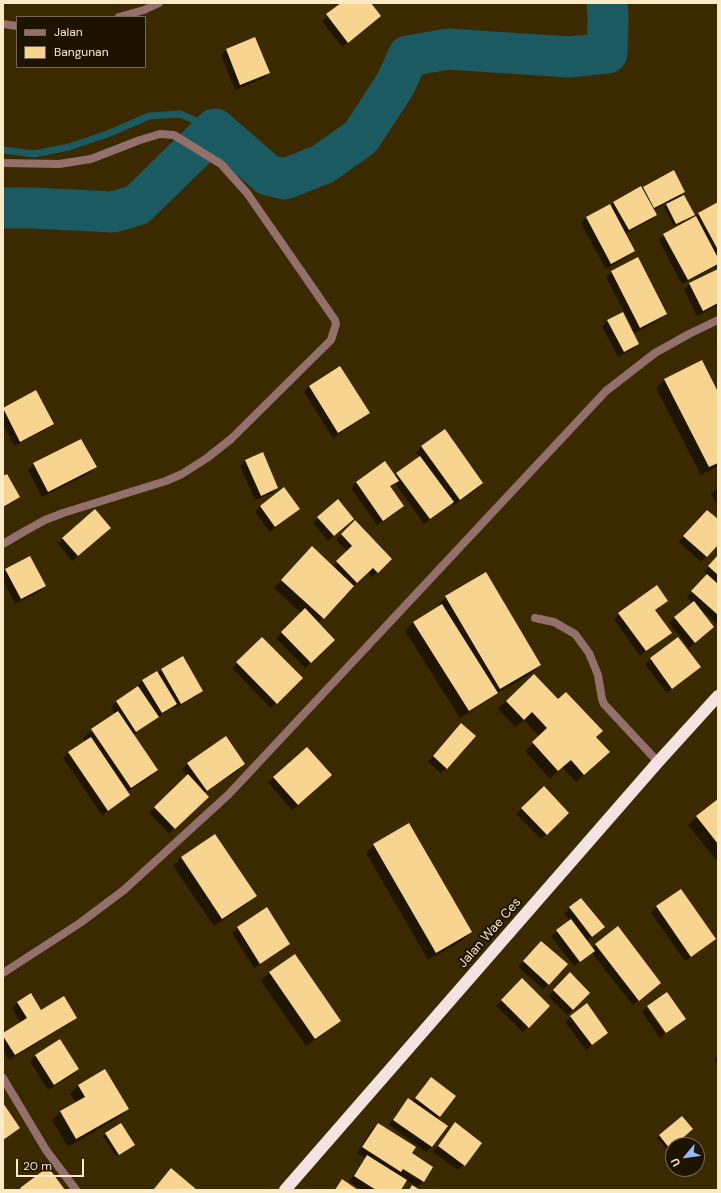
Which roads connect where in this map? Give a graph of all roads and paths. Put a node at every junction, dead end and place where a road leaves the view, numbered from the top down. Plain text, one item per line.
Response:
1 (159, 3) edge
2 (123, 16) edge
3 (3, 24) edge
4 (16, 26) edge
5 (3, 163) edge
6 (718, 320) edge
7 (3, 544) edge
8 (535, 618) dead end
9 (718, 696) edge
10 (658, 762) junction
11 (3, 973) edge
12 (3, 1078) edge
13 (76, 1190) edge
14 (285, 1190) edge

1 - 2 street
3 - 4 street
5 - 7 street
6 - 11 street
8 - 10 street
9 - 10 highway, Jalan Wae Ces
10 - 14 highway, Jalan Wae Ces
12 - 13 street

